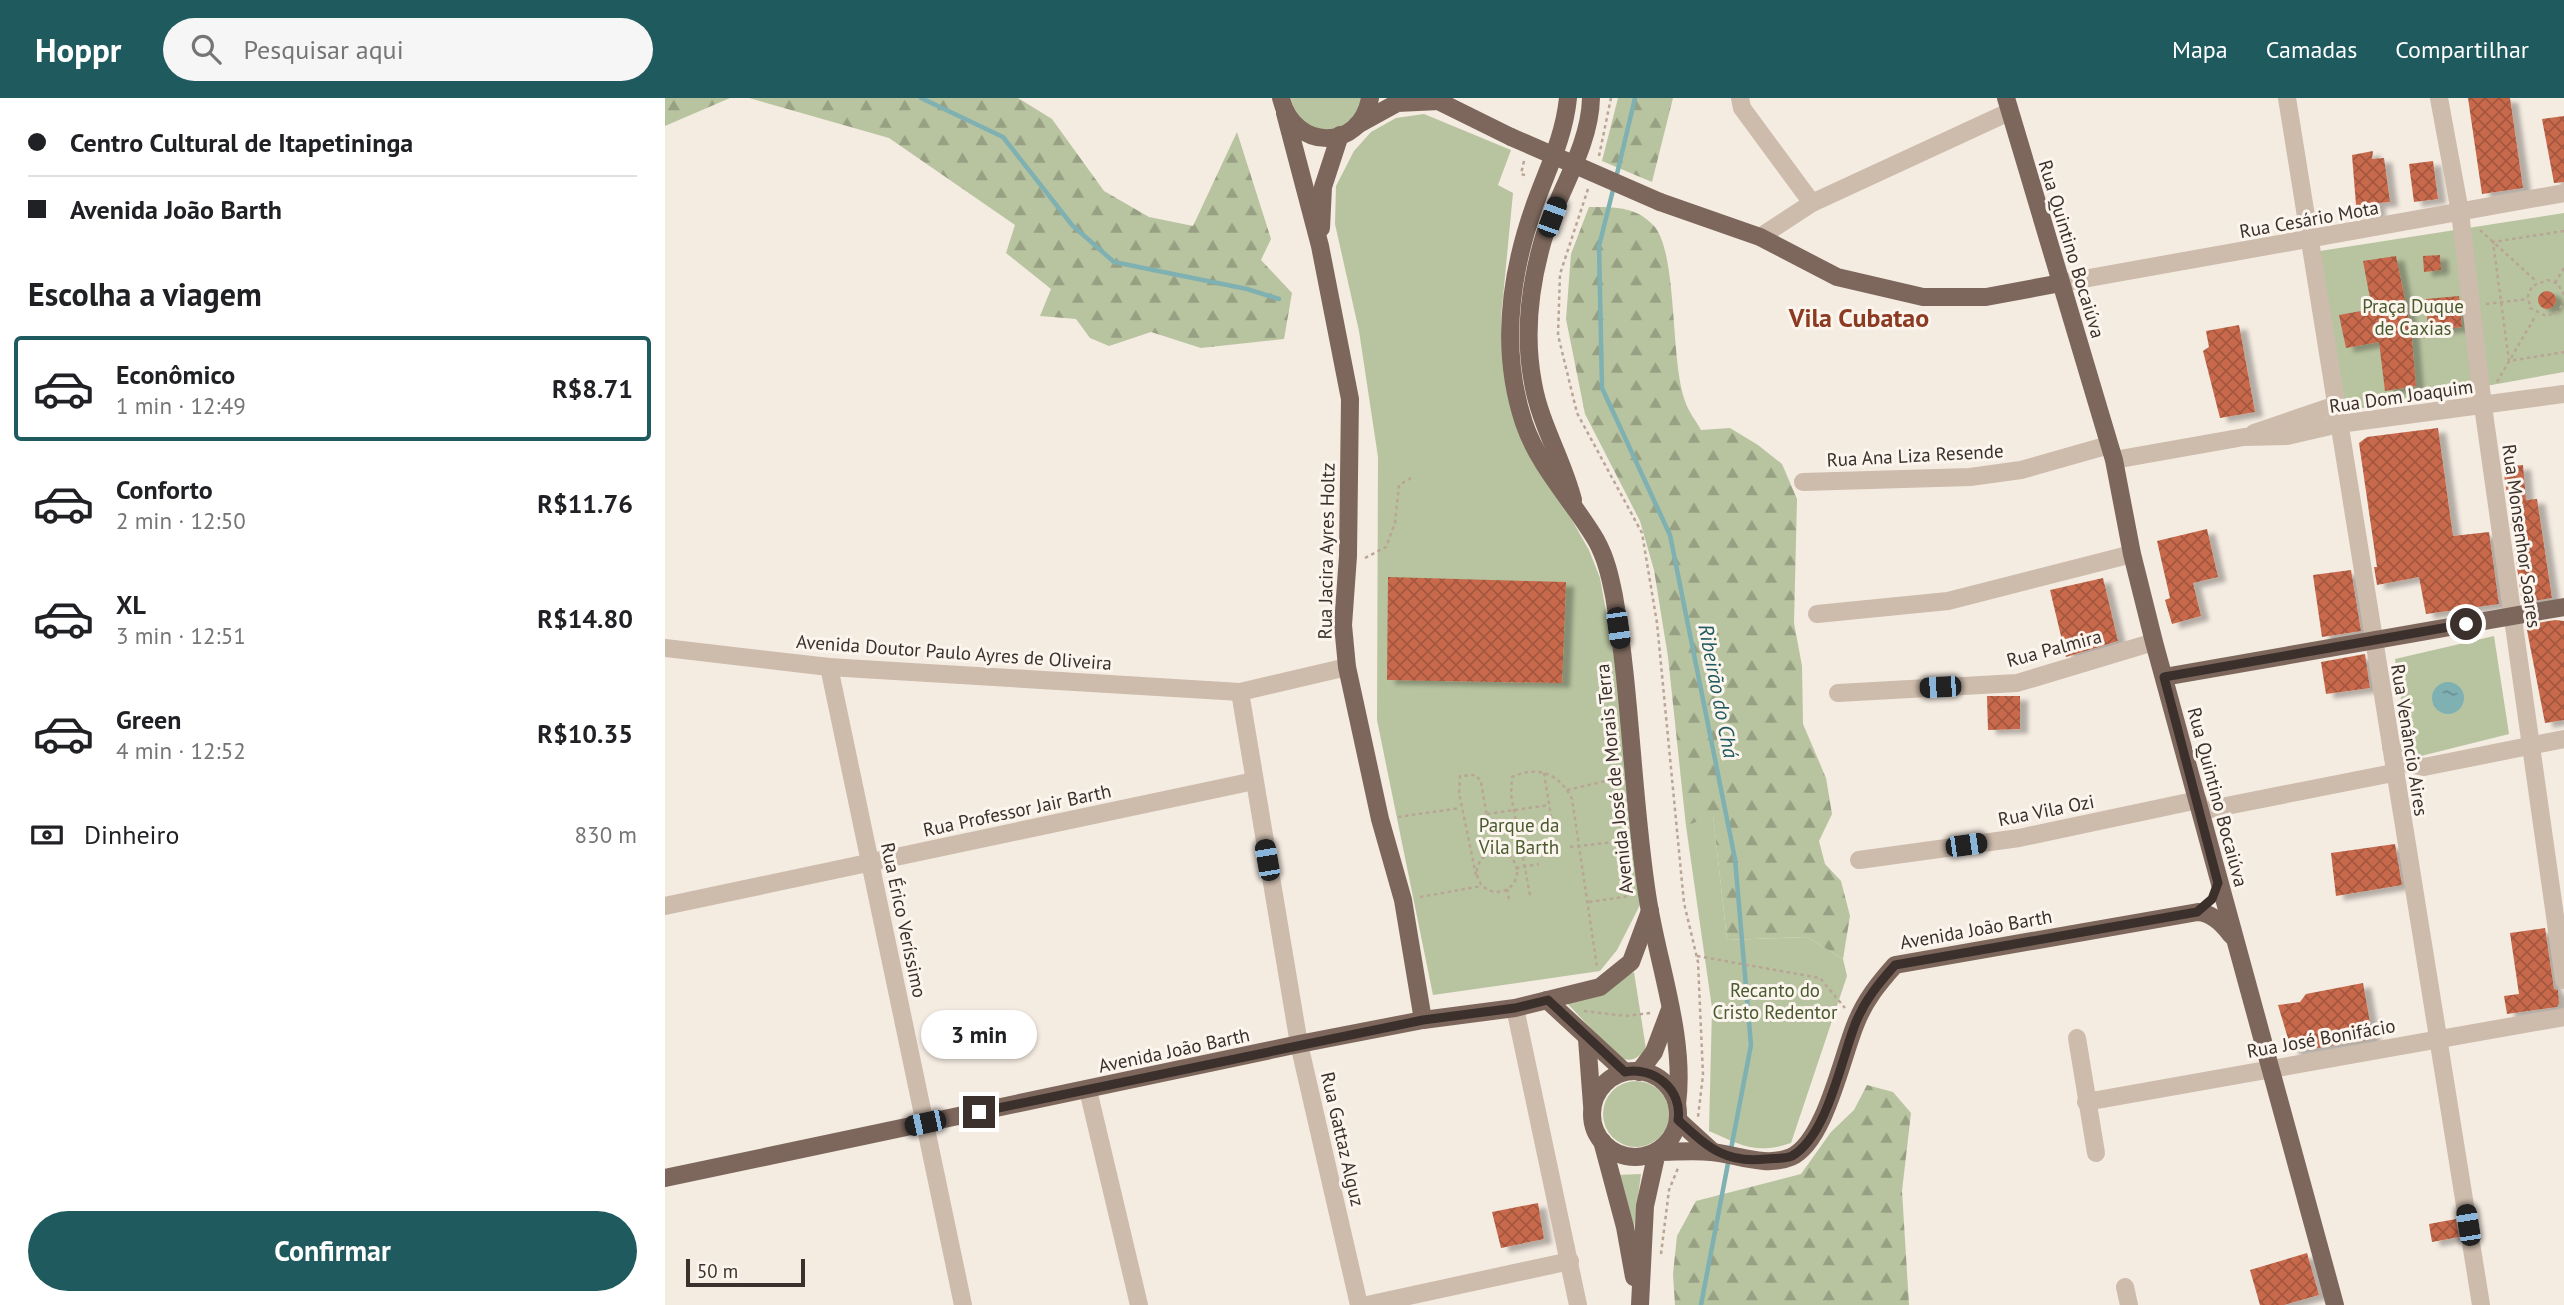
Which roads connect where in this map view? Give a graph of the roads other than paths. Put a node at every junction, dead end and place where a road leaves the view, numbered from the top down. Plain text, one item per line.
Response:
1 (1370, 98) edge
2 (1568, 98) edge
3 (1591, 98) edge
4 (2287, 98) edge
5 (2439, 98) edge
6 (1435, 99) edge
7 (1739, 99) edge
8 (1282, 102) edge
9 (2008, 105) edge
10 (1357, 125) junction
11 (1340, 135) junction
12 (2564, 193) edge
13 (1812, 203) junction
14 (2460, 212) junction
15 (1760, 237) junction
16 (2310, 241) junction
17 (1319, 246) junction
18 (2061, 283) junction
19 (2564, 394) edge
20 (2336, 405) junction
21 (2483, 406) junction
22 (2339, 424) junction
23 (2244, 437) junction
24 (2111, 453) junction
25 (1803, 482) dead end
26 (1576, 510) junction
27 (2132, 554) junction
28 (2564, 607) edge
29 (1817, 614) dead end
30 (2512, 616) junction
31 (2373, 641) junction
32 (2154, 642) junction
33 (665, 648) edge
34 (829, 667) junction
35 (1347, 667) junction
36 (2164, 677) junction
37 (1241, 692) junction
38 (1838, 693) dead end
39 (2564, 739) edge
40 (2388, 740) junction
41 (2530, 746) junction
42 (2393, 773) junction
43 (1254, 781) junction
44 (2199, 805) junction
45 (1859, 860) dead end
46 (870, 862) junction
47 (2218, 883) junction
48 (1648, 902) junction
49 (665, 906) edge
50 (2197, 912) junction
51 (2236, 944) junction
52 (2564, 981) edge
53 (1550, 1003) junction
54 (1515, 1008) junction
55 (1670, 1008) junction
56 (2564, 1017) edge
57 (1423, 1020) junction
58 (2077, 1038) dead end
59 (1587, 1039) junction
60 (2436, 1039) junction
61 (1299, 1044) junction
62 (2271, 1068) junction
63 (1632, 1072) junction
64 (1088, 1090) junction
65 (2086, 1102) junction
66 (1593, 1110) junction
67 (1677, 1113) junction
68 (925, 1123) junction
69 (1602, 1141) junction
70 (1657, 1152) junction
71 (1713, 1152) junction
72 (2096, 1153) dead end
73 (665, 1178) edge
74 (1570, 1261) junction
75 (963, 1305) edge
76 (1139, 1305) edge
77 (1359, 1305) edge
78 (1367, 1305) edge
79 (1578, 1305) edge
80 (1639, 1305) edge
81 (2335, 1305) edge
82 (2481, 1305) edge

1 - 10 main road
2 - 26 main road, Avenida José de Morais Terra
3 - 26 main road, Avenida José de Morais Terra
4 - 16 street, Rua Venâncio Aires
5 - 14 street, Rua Monsenhor Soares
6 - 10 main road
6 - 15 main road, bridge
7 - 13 street
8 - 11 main road
8 - 17 main road
9 - 13 street
9 - 18 main road, Rua Quintino Bocaiúva
10 - 11 main road
11 - 17 main road
12 - 14 street, Rua Cesário Mota
13 - 15 street
14 - 16 street, Rua Cesário Mota
14 - 21 street, Rua Monsenhor Soares
15 - 18 main road
16 - 18 street, Rua Cesário Mota
16 - 20 street, Rua Venâncio Aires
17 - 35 main road, Rua Jacira Ayres Holtz
18 - 24 main road, Rua Quintino Bocaiúva
19 - 21 street, Rua Dom Joaquim
20 - 22 street, Rua Venâncio Aires
20 - 23 street, Rua Dom Joaquim
21 - 22 street, Rua Dom Joaquim
21 - 30 street, Rua Monsenhor Soares
22 - 23 street, Rua Dom Joaquim
22 - 31 street, Rua Venâncio Aires
23 - 24 street, Rua Dom Joaquim
24 - 25 street, Rua Ana Liza Resende
24 - 27 main road, Rua Quintino Bocaiúva
26 - 48 main road, Avenida José de Morais Terra
27 - 29 street
27 - 32 main road, Rua Quintino Bocaiúva
28 - 30 main road
30 - 31 main road
30 - 41 street, Rua Monsenhor Soares
31 - 36 main road
31 - 40 street, Rua Venâncio Aires
32 - 36 main road, Rua Quintino Bocaiúva
32 - 38 street, Rua Palmira
33 - 34 street, Avenida Doutor Paulo Ayres de Oliveira
34 - 37 street, Avenida Doutor Paulo Ayres de Oliveira
34 - 46 street, Rua Érico Veríssimo
35 - 37 street, Avenida Doutor Paulo Ayres de Oliveira
35 - 57 main road, Rua Jacira Ayres Holtz
36 - 44 main road, Rua Quintino Bocaiúva
37 - 43 street, Rua Gattaz Alguz
39 - 41 street
40 - 41 street
40 - 42 street, Rua Venâncio Aires
41 - 52 street, Rua Monsenhor Soares
42 - 44 street, Rua Vila Ozi
42 - 60 street, Rua Venâncio Aires
43 - 46 street, Rua Professor Jair Barth
43 - 61 street, Rua Gattaz Alguz
44 - 45 street, Rua Vila Ozi
44 - 47 main road, Rua Quintino Bocaiúva
46 - 49 street, Rua Professor Jair Barth
46 - 68 street, Rua Érico Veríssimo
47 - 50 main road
47 - 51 main road, Rua Quintino Bocaiúva
48 - 53 main road, Avenida João Barth
48 - 55 main road, Avenida José de Morais Terra
50 - 51 main road
50 - 71 main road, Avenida João Barth
51 - 62 main road, Rua Quintino Bocaiúva
53 - 54 main road, Avenida João Barth
53 - 59 main road
54 - 57 main road, Avenida João Barth
54 - 74 street
55 - 63 main road
55 - 67 main road, Avenida José de Morais Terra
56 - 60 street, Rua José Bonifácio
57 - 61 main road, Avenida João Barth
58 - 65 street
59 - 63 main road
59 - 66 main road
60 - 62 street, Rua José Bonifácio
60 - 82 street, Rua Venâncio Aires
61 - 64 main road, Avenida João Barth
61 - 77 street, Rua Gattaz Alguz
62 - 65 street, Rua José Bonifácio
62 - 81 main road, Rua Quintino Bocaiúva
63 - 66 main road
63 - 67 main road
64 - 68 main road, Avenida João Barth
64 - 76 street
65 - 72 street
66 - 69 main road
67 - 70 main road
67 - 71 main road
68 - 73 main road, Avenida João Barth
68 - 75 street, Rua Érico Veríssimo
69 - 70 main road
69 - 80 main road
70 - 71 main road, Avenida João Barth
70 - 80 main road
74 - 78 street
74 - 79 street

